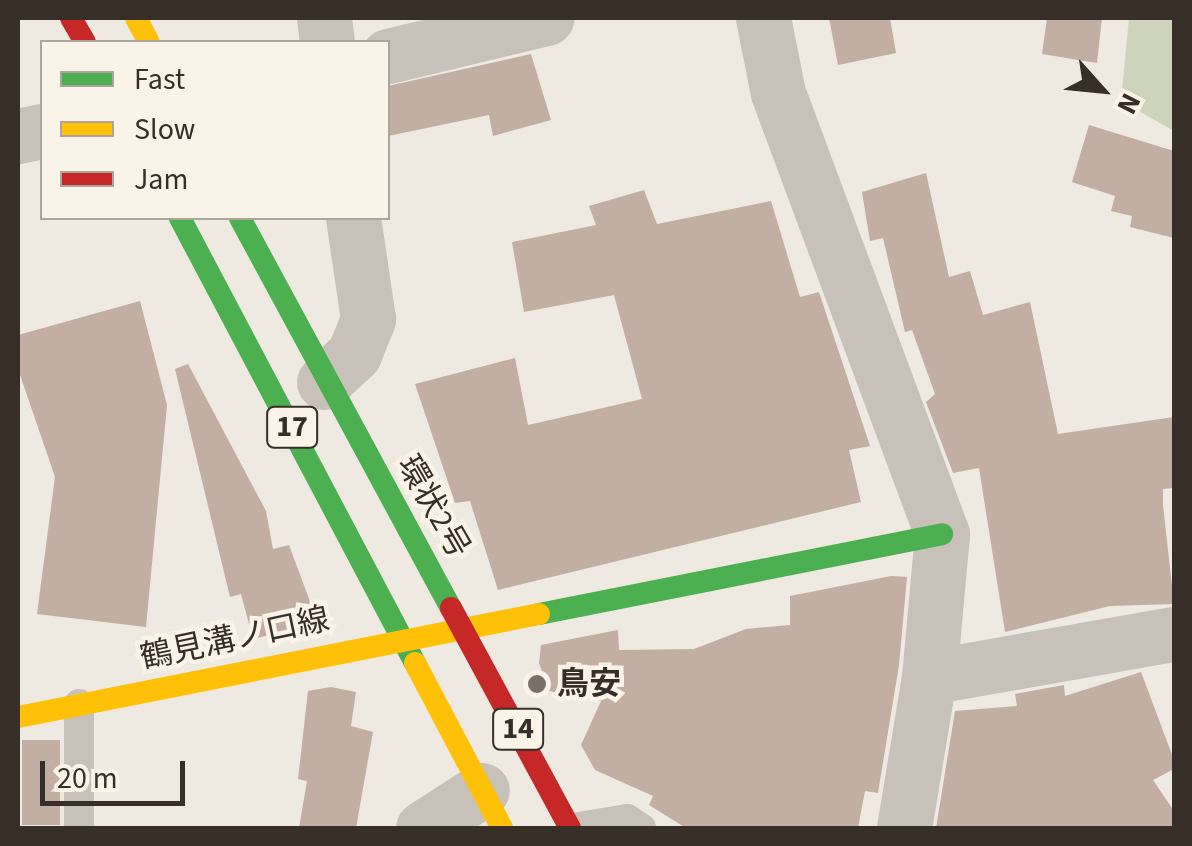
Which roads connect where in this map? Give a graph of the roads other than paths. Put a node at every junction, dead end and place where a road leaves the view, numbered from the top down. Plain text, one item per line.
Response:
1 (71, 18) edge
2 (136, 18) edge
3 (546, 18) edge
4 (763, 18) edge
5 (83, 40) edge
6 (149, 40) edge
7 (390, 56) edge
8 (181, 220) edge
9 (241, 220) edge
10 (353, 220) edge
11 (324, 382) junction
12 (942, 534) junction
13 (466, 630) junction
14 (1174, 634) edge
15 (403, 637) junction
16 (930, 677) junction
17 (79, 704) junction
18 (18, 716) edge
19 (492, 809) edge
20 (79, 828) edge
21 (423, 828) edge
22 (571, 828) edge
23 (641, 828) edge
24 (904, 828) edge

1 - 5 main road
2 - 6 main road
3 - 7 street
4 - 12 street
8 - 15 main road, 17
9 - 11 main road, 環状2号 / 17
10 - 11 street
11 - 13 main road, 環状2号 / 17
12 - 13 main road, 鶴見溝ノ口線
12 - 16 street
13 - 15 main road, 鶴見溝ノ口線
13 - 22 main road, 環状2号 / 14
14 - 16 street
15 - 17 main road, 鶴見溝ノ口線
15 - 19 main road, 14
16 - 24 street
17 - 18 main road, 鶴見溝ノ口線
17 - 20 lane
19 - 21 street
22 - 23 lane

